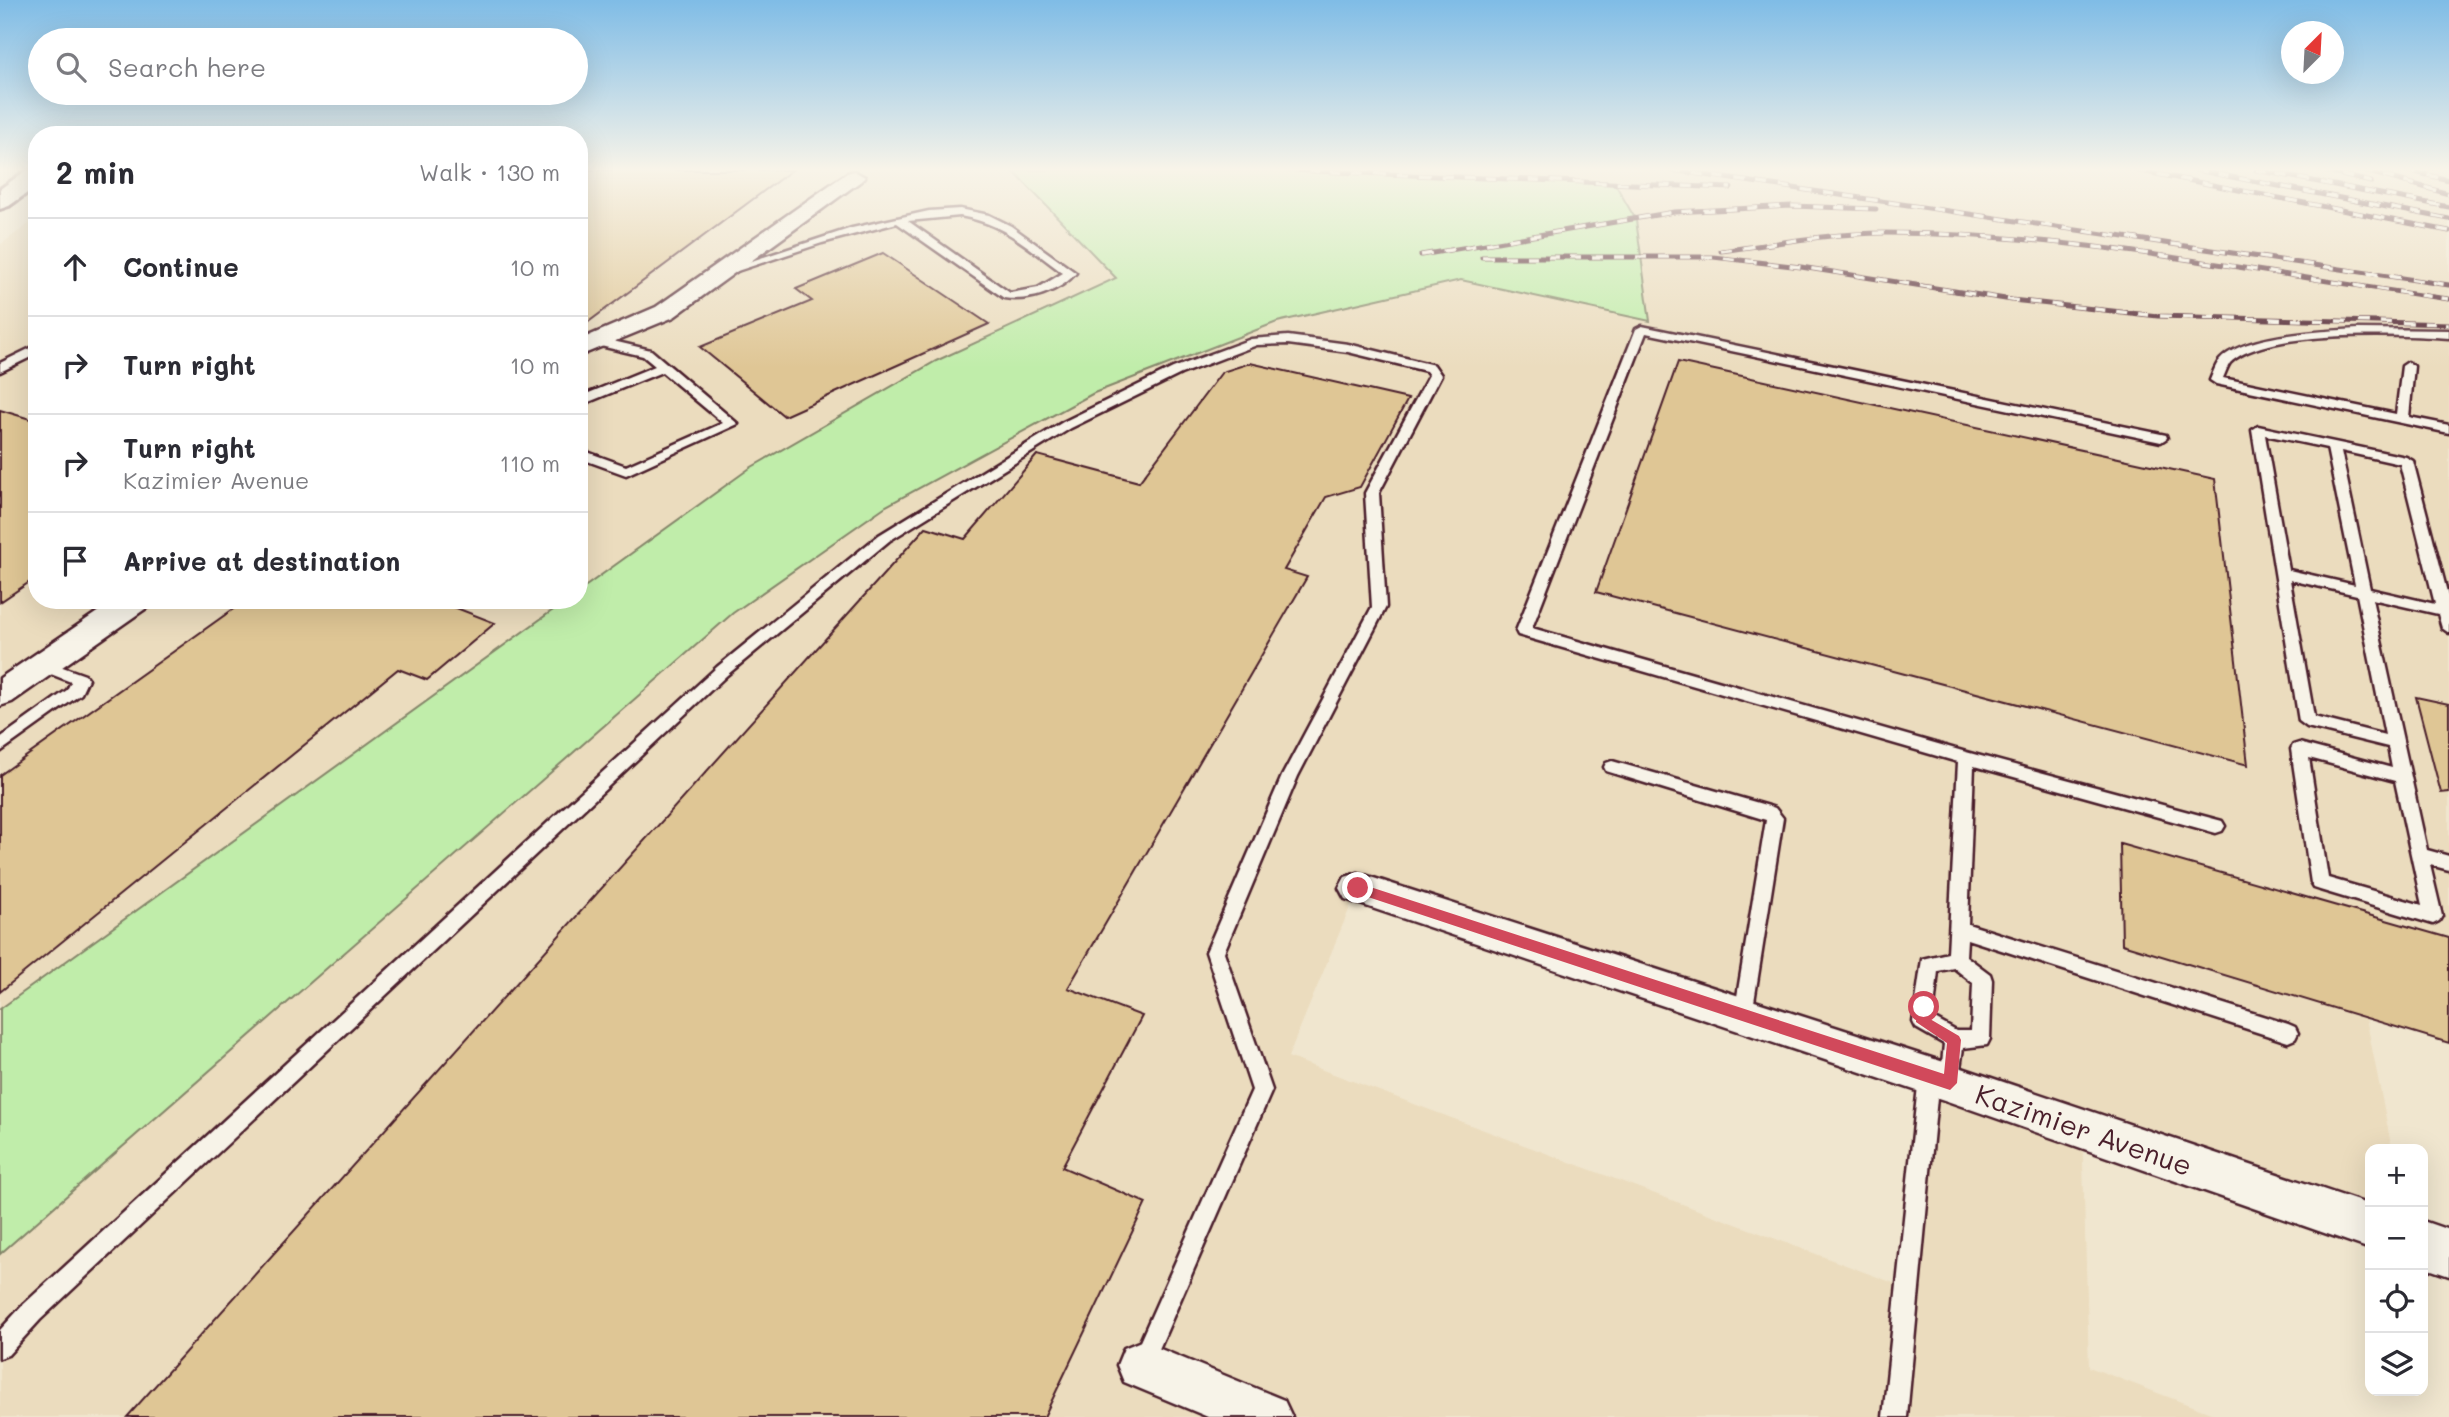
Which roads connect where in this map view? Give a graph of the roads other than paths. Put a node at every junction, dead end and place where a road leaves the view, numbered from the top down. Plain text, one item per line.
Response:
1 (772, 236) edge
2 (842, 236) edge
3 (923, 236) edge
4 (1019, 236) edge
5 (719, 274) junction
6 (2449, 334) edge
7 (588, 345) edge
8 (28, 354) edge
9 (2408, 366) dead end
10 (663, 367) junction
11 (0, 368) edge
12 (588, 398) edge
13 (2402, 420) junction
14 (2449, 429) edge
15 (2161, 438) dead end
16 (2333, 446) junction
17 (588, 456) edge
18 (2282, 573) junction
19 (2362, 592) junction
20 (124, 609) edge
21 (2447, 611) edge
22 (2449, 628) edge
23 (43, 664) junction
24 (0, 694) edge
25 (2395, 743) junction
26 (0, 746) edge
27 (1966, 758) junction
28 (1612, 767) dead end
29 (2402, 777) junction
30 (2216, 825) dead end
31 (2420, 855) junction
32 (2449, 863) edge
33 (1358, 888) dead end
34 (1959, 929) junction
35 (1957, 959) junction
36 (1744, 1015) junction
37 (2288, 1032) dead end
38 (1954, 1040) junction
39 (1939, 1080) junction
40 (2365, 1225) edge
41 (2428, 1246) edge
42 (2449, 1253) edge
43 (0, 1347) edge
44 (1141, 1365) joint
45 (1268, 1417) edge
46 (1895, 1417) edge

1 - 5 street
2 - 5 lane
3 - 4 lane
5 - 7 street
6 - 13 lane
7 - 10 lane
8 - 11 lane
9 - 13 lane
10 - 12 lane
10 - 17 lane
13 - 14 lane
15 - 27 lane
16 - 18 lane
16 - 19 lane
16 - 21 lane
18 - 19 lane
18 - 25 lane
19 - 21 lane
19 - 25 lane
20 - 23 street
21 - 22 lane
23 - 24 street
23 - 26 lane
25 - 29 lane
27 - 30 lane
27 - 34 lane
28 - 36 lane
29 - 31 lane
29 - 31 lane
31 - 32 lane
33 - 36 street, Kazimier Avenue
34 - 35 lane
34 - 37 lane
35 - 38 lane
35 - 38 lane
36 - 39 street, Kazimier Avenue
38 - 39 lane
39 - 40 street, Kazimier Avenue
39 - 46 lane
41 - 42 street
43 - 44 lane
44 - 45 street

